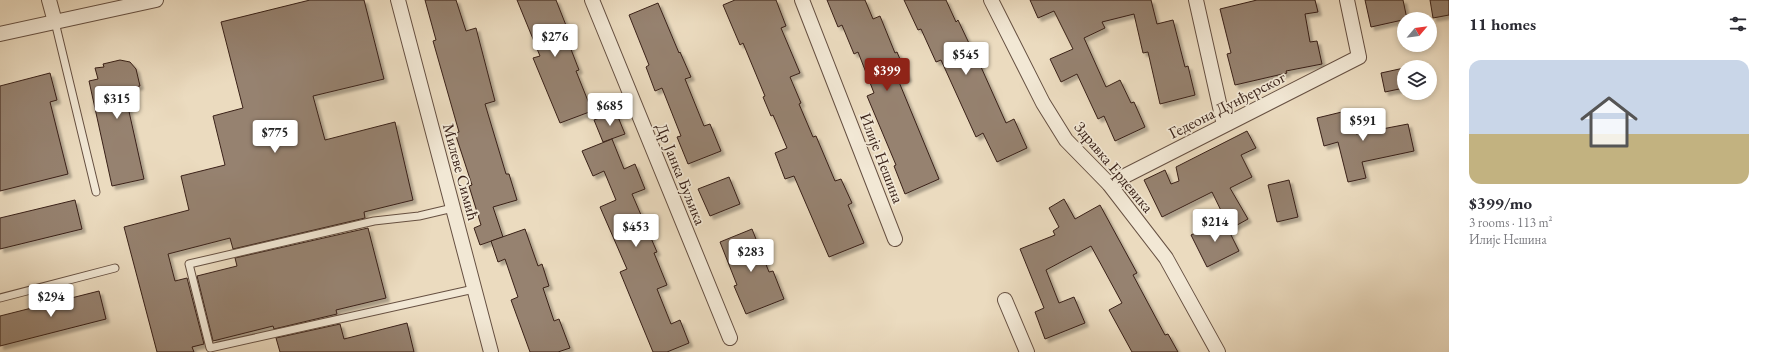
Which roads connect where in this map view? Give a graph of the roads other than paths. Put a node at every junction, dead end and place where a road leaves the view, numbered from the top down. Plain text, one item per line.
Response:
1 (49, 0) edge
2 (156, 0) edge
3 (398, 0) edge
4 (592, 0) edge
5 (802, 0) edge
6 (990, 0) edge
7 (1196, 0) edge
8 (1347, 0) edge
9 (55, 22) junction
10 (0, 34) edge
11 (1224, 125) junction
12 (1110, 184) junction
13 (96, 192) dead end
14 (453, 208) junction
15 (895, 239) dead end
16 (115, 268) dead end
17 (474, 289) junction
18 (0, 298) edge
19 (1005, 300) dead end
20 (730, 338) dead end
21 (491, 352) edge
22 (1027, 352) edge
23 (1218, 352) edge

1 - 9 street
2 - 9 street
3 - 14 street, Милеве Симић
4 - 20 street, Др Јанка Буљика
5 - 15 street, Илије Нешина
6 - 12 street, Здравка Ердевика
7 - 11 street
8 - 11 street, Гедеона Дунђерског
9 - 10 street
9 - 13 lane
11 - 12 street, Гедеона Дунђерског
12 - 23 street, Здравка Ердевика
14 - 17 street, Милеве Симић
14 - 17 lane
16 - 18 lane
17 - 21 street, Милеве Симић
19 - 22 street

